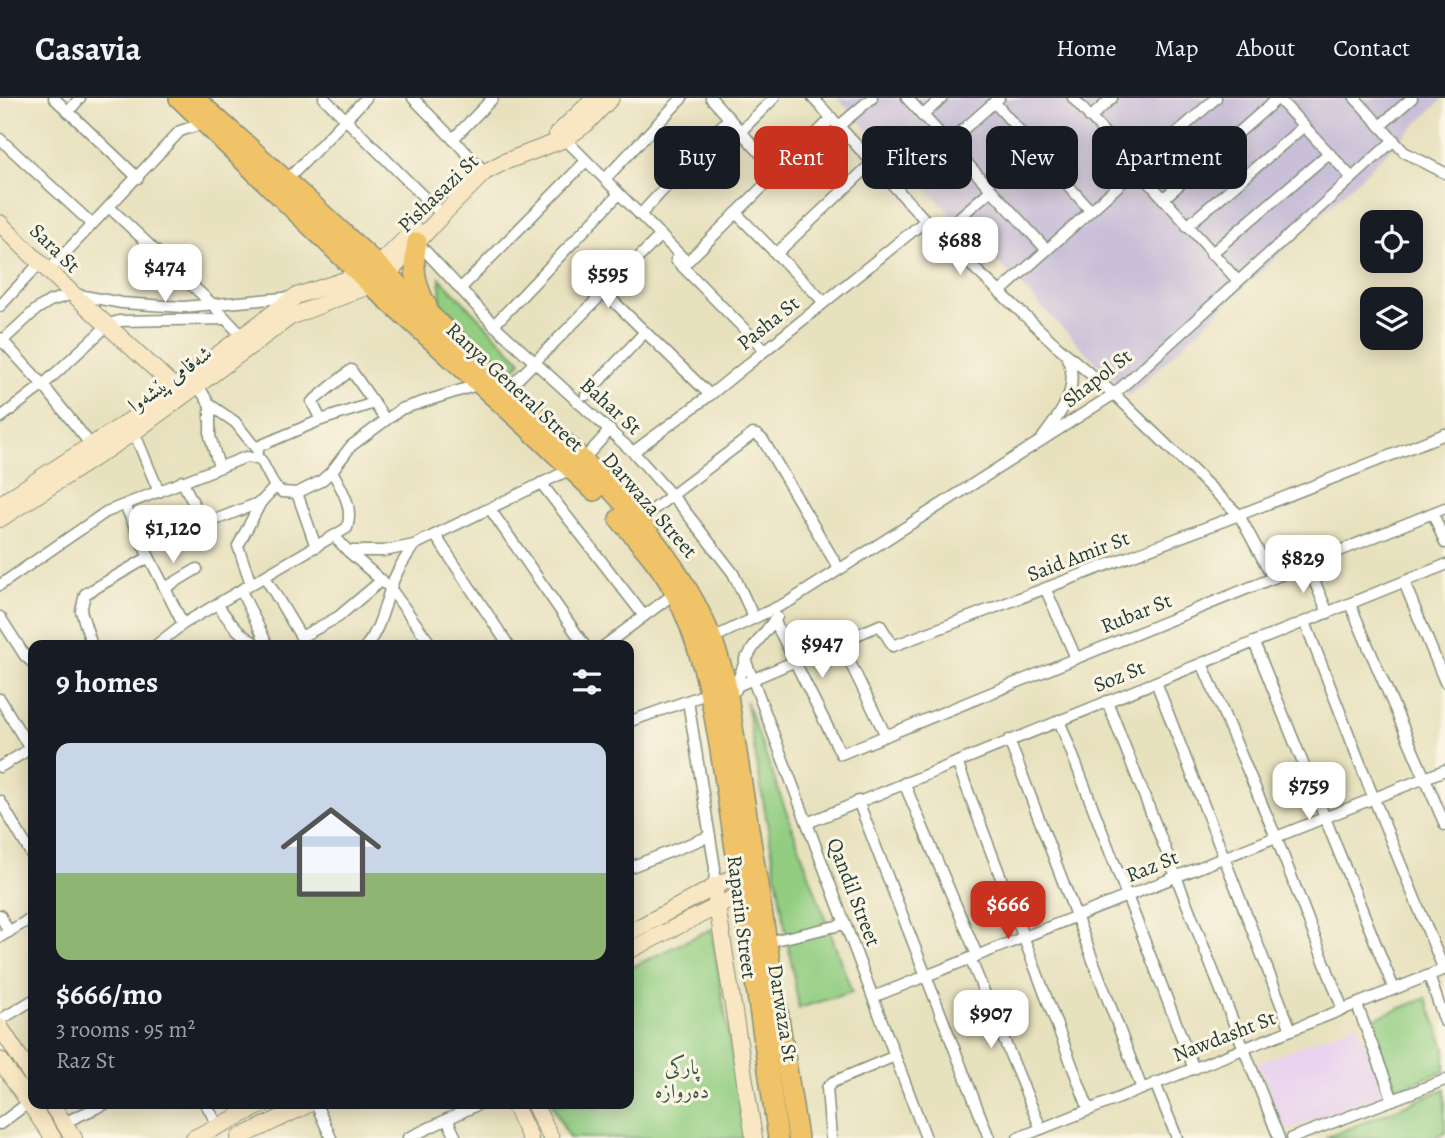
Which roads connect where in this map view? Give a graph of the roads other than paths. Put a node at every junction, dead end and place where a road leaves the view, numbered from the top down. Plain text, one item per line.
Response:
1 (54, 98) edge
2 (80, 98) edge
3 (179, 98) edge
4 (194, 98) edge
5 (324, 98) edge
6 (366, 98) edge
7 (412, 98) edge
8 (493, 98) edge
9 (595, 98) edge
10 (611, 98) edge
11 (682, 98) edge
12 (711, 98) edge
13 (774, 98) edge
14 (813, 98) edge
15 (872, 98) edge
16 (907, 98) edge
17 (942, 98) edge
18 (1073, 98) edge
19 (1112, 98) edge
20 (1216, 98) edge
21 (1278, 98) edge
22 (1355, 98) edge
23 (1412, 98) edge
24 (996, 100) edge
25 (68, 112) junction
26 (922, 116) junction
27 (729, 118) junction
28 (1090, 118) junction
29 (346, 120) junction
30 (835, 122) junction
31 (205, 123) junction
32 (830, 126) edge
33 (932, 126) edge
34 (967, 126) edge
35 (1097, 126) edge
36 (1184, 126) edge
37 (1380, 126) junction
38 (1303, 127) junction
39 (741, 131) junction
40 (562, 137) junction
41 (0, 138) edge
42 (453, 139) junction
43 (1394, 140) junction
44 (754, 146) edge
45 (862, 152) edge
46 (1328, 154) junction
47 (586, 161) junction
48 (483, 169) junction
49 (972, 169) edge
50 (862, 172) edge
51 (1445, 173) edge
52 (138, 178) junction
53 (1352, 178) junction
54 (605, 179) junction
55 (287, 180) junction
56 (760, 189) edge
57 (896, 189) edge
58 (1114, 189) edge
59 (1154, 189) edge
60 (991, 190) junction
61 (619, 194) junction
62 (1163, 199) junction
63 (109, 207) junction
64 (436, 209) junction
65 (1090, 210) junction
66 (736, 213) junction
67 (640, 215) junction
68 (925, 221) junction
69 (0, 223) edge
70 (93, 223) junction
71 (1187, 226) junction
72 (939, 236) junction
73 (658, 238) junction
74 (417, 242) junction
75 (1046, 249) junction
76 (776, 254) junction
77 (1211, 254) junction
78 (39, 264) junction
79 (383, 270) junction
80 (365, 280) junction
81 (1238, 281) junction
82 (460, 289) junction
83 (604, 292) junction
84 (1000, 292) junction
85 (73, 294) junction
86 (296, 296) junction
87 (824, 302) junction
88 (213, 305) junction
89 (0, 306) edge
90 (226, 319) junction
91 (437, 322) junction
92 (109, 324) junction
93 (494, 325) junction
94 (645, 332) junction
95 (242, 336) junction
96 (1, 341) edge
97 (1056, 345) junction
98 (765, 350) junction
99 (533, 361) junction
100 (197, 384) junction
101 (480, 384) junction
102 (43, 385) junction
103 (174, 387) junction
104 (508, 389) junction
105 (586, 394) dead end
106 (1114, 394) junction
107 (710, 396) junction
108 (374, 403) junction
109 (210, 405) junction
110 (0, 418) edge
111 (385, 419) junction
112 (321, 420) junction
113 (131, 426) junction
114 (610, 430) junction
115 (1445, 434) edge
116 (91, 446) junction
117 (257, 447) junction
118 (633, 452) junction
119 (1026, 452) junction
120 (261, 460) junction
121 (576, 465) junction
122 (219, 467) junction
123 (332, 471) junction
124 (182, 481) junction
125 (541, 483) junction
126 (275, 487) junction
127 (159, 492) junction
128 (298, 494) junction
129 (671, 495) junction
130 (261, 502) junction
131 (0, 504) edge
132 (125, 505) junction
133 (1445, 508) edge
134 (490, 509) junction
135 (1433, 513) junction
136 (1239, 515) junction
137 (0, 519) edge
138 (638, 521) junction
139 (435, 535) junction
140 (334, 536) junction
141 (1445, 543) edge
142 (414, 545) junction
143 (316, 547) junction
144 (348, 551) junction
145 (149, 557) junction
146 (1307, 564) junction
147 (1445, 565) edge
148 (197, 569) dead end
149 (839, 569) junction
150 (265, 577) junction
151 (1273, 578) junction
152 (1404, 582) junction
153 (251, 584) junction
154 (386, 584) junction
155 (0, 585) edge
156 (165, 589) junction
157 (241, 590) junction
158 (1046, 590) junction
159 (675, 593) junction
160 (790, 601) junction
161 (217, 604) junction
162 (1350, 604) junction
163 (1328, 613) junction
164 (644, 615) junction
165 (0, 617) edge
166 (754, 618) junction
167 (774, 620) junction
168 (1305, 622) junction
169 (183, 624) junction
170 (376, 634) junction
171 (713, 638) junction
172 (90, 640) edge
173 (163, 640) edge
174 (249, 640) edge
175 (263, 640) edge
176 (371, 640) edge
177 (380, 640) edge
178 (428, 640) edge
179 (505, 640) edge
180 (581, 640) edge
181 (612, 640) edge
182 (840, 642) junction
183 (1254, 642) junction
184 (1076, 658) junction
185 (28, 659) edge
186 (745, 659) junction
187 (795, 660) junction
188 (1202, 663) junction
189 (753, 678) junction
190 (1156, 682) junction
191 (1445, 682) edge
192 (737, 686) junction
193 (709, 693) junction
194 (0, 699) edge
195 (688, 701) junction
196 (1107, 701) junction
197 (733, 717) junction
198 (634, 720) edge
199 (1059, 720) junction
200 (28, 732) edge
201 (23, 736) junction
202 (886, 736) junction
203 (1009, 740) junction
204 (28, 745) edge
205 (28, 754) edge
206 (957, 762) junction
207 (0, 767) edge
208 (1445, 770) edge
209 (1425, 778) junction
210 (904, 783) junction
211 (1374, 799) junction
212 (0, 801) edge
213 (858, 801) junction
214 (1325, 818) junction
215 (807, 822) junction
216 (1445, 825) edge
217 (710, 836) junction
218 (1276, 837) junction
219 (28, 849) edge
220 (1224, 858) junction
221 (634, 865) edge
222 (739, 874) junction
223 (1176, 877) junction
224 (714, 886) junction
225 (742, 894) junction
226 (1127, 896) junction
227 (716, 906) junction
228 (0, 915) edge
229 (1076, 916) junction
230 (28, 920) edge
231 (845, 924) junction
232 (634, 930) edge
233 (5, 934) edge
234 (1024, 937) junction
235 (767, 942) junction
236 (634, 948) edge
237 (974, 957) junction
238 (1444, 970) edge
239 (927, 975) junction
240 (1429, 976) junction
241 (1394, 989) junction
242 (873, 997) junction
243 (28, 1003) edge
244 (1357, 1005) junction
245 (1343, 1010) junction
246 (0, 1020) edge
247 (1445, 1021) edge
248 (0, 1027) edge
249 (1291, 1030) junction
250 (1243, 1049) junction
251 (895, 1056) junction
252 (0, 1060) edge
253 (1194, 1069) junction
254 (28, 1070) edge
255 (1445, 1080) edge
256 (1154, 1083) junction
257 (1142, 1089) junction
258 (1393, 1100) junction
259 (28, 1103) joint
260 (32, 1109) edge
261 (54, 1109) edge
262 (94, 1109) edge
263 (209, 1109) edge
264 (254, 1109) edge
265 (299, 1109) edge
266 (318, 1109) edge
267 (468, 1109) edge
268 (516, 1109) edge
269 (536, 1109) edge
270 (1090, 1110) junction
271 (447, 1119) junction
272 (64, 1123) junction
273 (0, 1124) edge
274 (218, 1126) junction
275 (1041, 1129) junction
276 (248, 1136) edge
277 (1023, 1137) edge
278 (53, 1138) edge
279 (74, 1138) edge
280 (194, 1138) edge
281 (331, 1138) edge
282 (408, 1138) edge
283 (456, 1138) edge
284 (530, 1138) edge
285 (551, 1138) edge
286 (754, 1138) edge
287 (778, 1138) edge
288 (798, 1138) edge
289 (831, 1138) edge
290 (926, 1138) edge
291 (989, 1138) edge
292 (1177, 1138) edge
293 (1279, 1138) edge
294 (1293, 1138) edge

1 - 25 street
2 - 25 street
3 - 31 highway, Ranya General Street
4 - 55 highway, Darwaza Street
5 - 29 street
6 - 29 street
7 - 42 street
8 - 42 street
9 - 40 main road, Pishasazi St
10 - 40 main road, Pishasazi St
11 - 54 street
12 - 27 street
13 - 39 street
14 - 30 street
15 - 30 street
16 - 26 street
17 - 26 street
18 - 28 street
19 - 28 street
20 - 36 street
21 - 38 street
21 - 62 street
22 - 37 street
23 - 37 street
24 - 34 street
24 - 65 street
25 - 52 street
26 - 33 street
27 - 39 street
27 - 67 street
28 - 35 street
29 - 55 street
29 - 64 street
30 - 32 street
30 - 45 street
31 - 52 street
31 - 80 highway, Ranya General Street
37 - 43 street
38 - 46 street
38 - 71 street
39 - 44 street
40 - 47 street
40 - 48 main road, Pishasazi St
41 - 70 street
42 - 48 street
43 - 51 street
43 - 53 street, Shapol St
46 - 53 street
46 - 77 street
47 - 54 street
47 - 82 street
48 - 64 main road, Pishasazi St
48 - 74 main road, Pishasazi St
49 - 60 street
50 - 76 street
52 - 63 street
53 - 81 street, Shapol St
54 - 61 street
55 - 79 highway, Darwaza Street
56 - 66 street
57 - 68 street
58 - 65 street
59 - 62 street
60 - 72 street
60 - 75 street
61 - 67 street
61 - 93 street
62 - 71 street
63 - 70 street
63 - 88 street
64 - 79 main road, Pishasazi St
65 - 75 street
66 - 73 street
66 - 76 street
67 - 73 street
68 - 72 street
68 - 87 street, Pasha St
69 - 78 main road, Sara St
70 - 78 street
71 - 77 street
72 - 84 street
73 - 83 street
73 - 98 street
74 - 79 main road, Pishasazi St
74 - 82 street, Bahar St
74 - 91 highway
75 - 84 street
76 - 87 street
77 - 81 street
78 - 85 main road, Sara St
78 - 89 street
79 - 80 main road, Pishasazi St
79 - 91 highway, Darwaza Street
80 - 86 main road, شەقامی پێشەوا
80 - 100 main road, شەقامی پێشەوا
80 - 101 highway, Ranya General Street
81 - 106 street, Shapol St
82 - 93 street, Bahar St
83 - 94 street
83 - 99 street
84 - 97 street
85 - 88 street
85 - 92 main road, Sara St
85 - 96 street
86 - 88 street
86 - 95 main road, شەقامی پێشەوا
87 - 98 street, Pasha St
88 - 90 street
90 - 92 street
90 - 95 street
91 - 104 highway, Darwaza Street
92 - 102 street
92 - 103 main road, Sara St
93 - 99 street, Bahar St
94 - 105 street
94 - 107 street
95 - 103 main road, شەقامی پێشەوا
96 - 102 street
97 - 106 street
97 - 119 street
98 - 107 street, Pasha St
99 - 104 street
99 - 114 street, Bahar St
100 - 109 street
100 - 113 main road, شەقامی پێشەوا
101 - 111 street
101 - 121 highway, Ranya General Street
102 - 110 street
102 - 116 street
103 - 113 main road, شەقامی پێشەوا
104 - 121 highway, Darwaza Street
106 - 119 street, Shapol St
106 - 136 street
107 - 118 street, Pasha St
108 - 111 street
108 - 112 street
108 - 112 street
109 - 117 street
109 - 122 street
111 - 123 street
112 - 117 street
113 - 116 main road, شەقامی پێشەوا
113 - 127 street
113 - 137 main road, شەقامی پێشەوا
114 - 118 street, Bahar St
114 - 121 street
115 - 136 street, Said Amir St
116 - 131 main road, شەقامی پێشەوا
117 - 120 street
118 - 129 street, Bahar St
119 - 149 street, Shapol St
120 - 122 street
120 - 126 street
121 - 125 street
121 - 138 highway, Darwaza Street
121 - 159 highway, Ranya General Street
122 - 124 street
123 - 128 street
123 - 140 street
124 - 127 street
124 - 130 street
125 - 134 street
125 - 164 street
126 - 128 street
126 - 130 street
127 - 132 street
128 - 143 street
129 - 138 street
129 - 149 street
129 - 166 street, Bahar St
130 - 153 street
132 - 145 street
132 - 155 street
133 - 135 street, Rubar St
134 - 139 street
134 - 180 street
135 - 141 street
135 - 146 street, Rubar St
136 - 151 street
136 - 158 street, Said Amir St
138 - 171 highway, Darwaza Street
139 - 142 street
139 - 179 street
140 - 143 street
140 - 144 street
142 - 144 street
142 - 154 street
143 - 150 street
144 - 154 street
145 - 156 street
145 - 172 street
146 - 151 street, Rubar St
146 - 163 street
147 - 152 street, Soz St
148 - 156 street
149 - 160 street, Shapol St
150 - 153 street
150 - 154 street
151 - 184 street, Rubar St
152 - 162 street, Soz St
152 - 191 street
153 - 157 street
154 - 170 street
154 - 178 street
156 - 169 street
157 - 161 street
157 - 175 street
158 - 182 street, Said Amir St
158 - 184 street
159 - 164 street
159 - 193 highway, Ranya General Street
160 - 166 street
160 - 167 street
161 - 169 street
161 - 174 street
162 - 163 street, Soz St
162 - 209 street
163 - 168 street, Soz St
164 - 181 street
165 - 185 street
166 - 171 street
167 - 186 street
167 - 187 street
168 - 183 street, Soz St
168 - 211 street
169 - 173 street
170 - 176 street
170 - 177 street
171 - 197 highway, Darwaza Street
182 - 187 street, Said Amir St
182 - 202 street
183 - 188 street, Soz St
183 - 214 street
184 - 202 street, Rubar St
186 - 189 street, Qandil Street
186 - 192 street
187 - 189 street, Said Amir St
187 - 202 street, Rubar St
188 - 190 street, Soz St
188 - 218 street
189 - 192 street, Said Amir St
189 - 215 street, Qandil Street
190 - 196 street, Soz St
190 - 220 street
192 - 197 street
193 - 195 street
193 - 222 highway, Ranya General Street
194 - 201 street
195 - 198 street
195 - 217 street, Raparin Street
196 - 199 street, Soz St
196 - 223 street
197 - 235 highway, Darwaza Street
199 - 203 street, Soz St
199 - 226 street
200 - 201 street
201 - 204 street
203 - 206 street, Soz St
203 - 229 street
205 - 207 street
206 - 210 street, Soz St
206 - 234 street
208 - 209 street, Raz St
209 - 211 street, Raz St
209 - 216 street
210 - 213 street, Soz St
210 - 237 street
211 - 214 street, Raz St
211 - 238 street
212 - 219 street
213 - 215 street, Soz St
213 - 239 street
214 - 218 street, Raz St
214 - 241 street
215 - 231 street, Qandil Street
217 - 221 street
217 - 224 street, Raparin Street
218 - 220 street, Raz St
218 - 245 street
220 - 223 street, Raz St
220 - 249 street
222 - 224 main road
222 - 225 highway, Ranya General Street
223 - 226 street, Raz St
223 - 250 street
224 - 227 main road, Raparin Street
224 - 232 main road
225 - 227 main road
225 - 287 highway, Darwaza St
226 - 229 street, Raz St
226 - 253 street
227 - 236 main road
227 - 286 main road, Raparin Street
228 - 233 street
229 - 234 street, Raz St
229 - 257 street
230 - 233 street
231 - 235 street
231 - 242 street, Qandil Street
234 - 237 street, Raz St
234 - 270 street
235 - 288 highway, Darwaza Street
237 - 239 street, Raz St
237 - 275 street
238 - 240 street, Nawdasht St
239 - 242 street, Raz St
239 - 291 street
240 - 241 street, Nawdasht St
240 - 247 street
241 - 244 street, Nawdasht St
242 - 251 street, Qandil Street
243 - 246 street
244 - 245 street, Nawdasht St
244 - 258 street
245 - 249 street, Nawdasht St
248 - 254 main road
249 - 250 street, Nawdasht St
250 - 253 street, Nawdasht St
250 - 293 street
251 - 289 street
251 - 290 street, Qandil Street
252 - 259 main road
253 - 256 street, Nawdasht St
255 - 258 street
256 - 257 street, Nawdasht St
256 - 292 street
257 - 270 street, Nawdasht St
258 - 294 street
259 - 273 street
260 - 278 main road
261 - 272 main road
262 - 272 street
263 - 274 street
264 - 274 main road
265 - 276 main road
266 - 281 street
267 - 271 street
268 - 284 main road
269 - 285 main road
270 - 275 street, Nawdasht St
271 - 282 street
271 - 283 street
272 - 279 main road
274 - 280 main road
275 - 277 street, Nawdasht St

